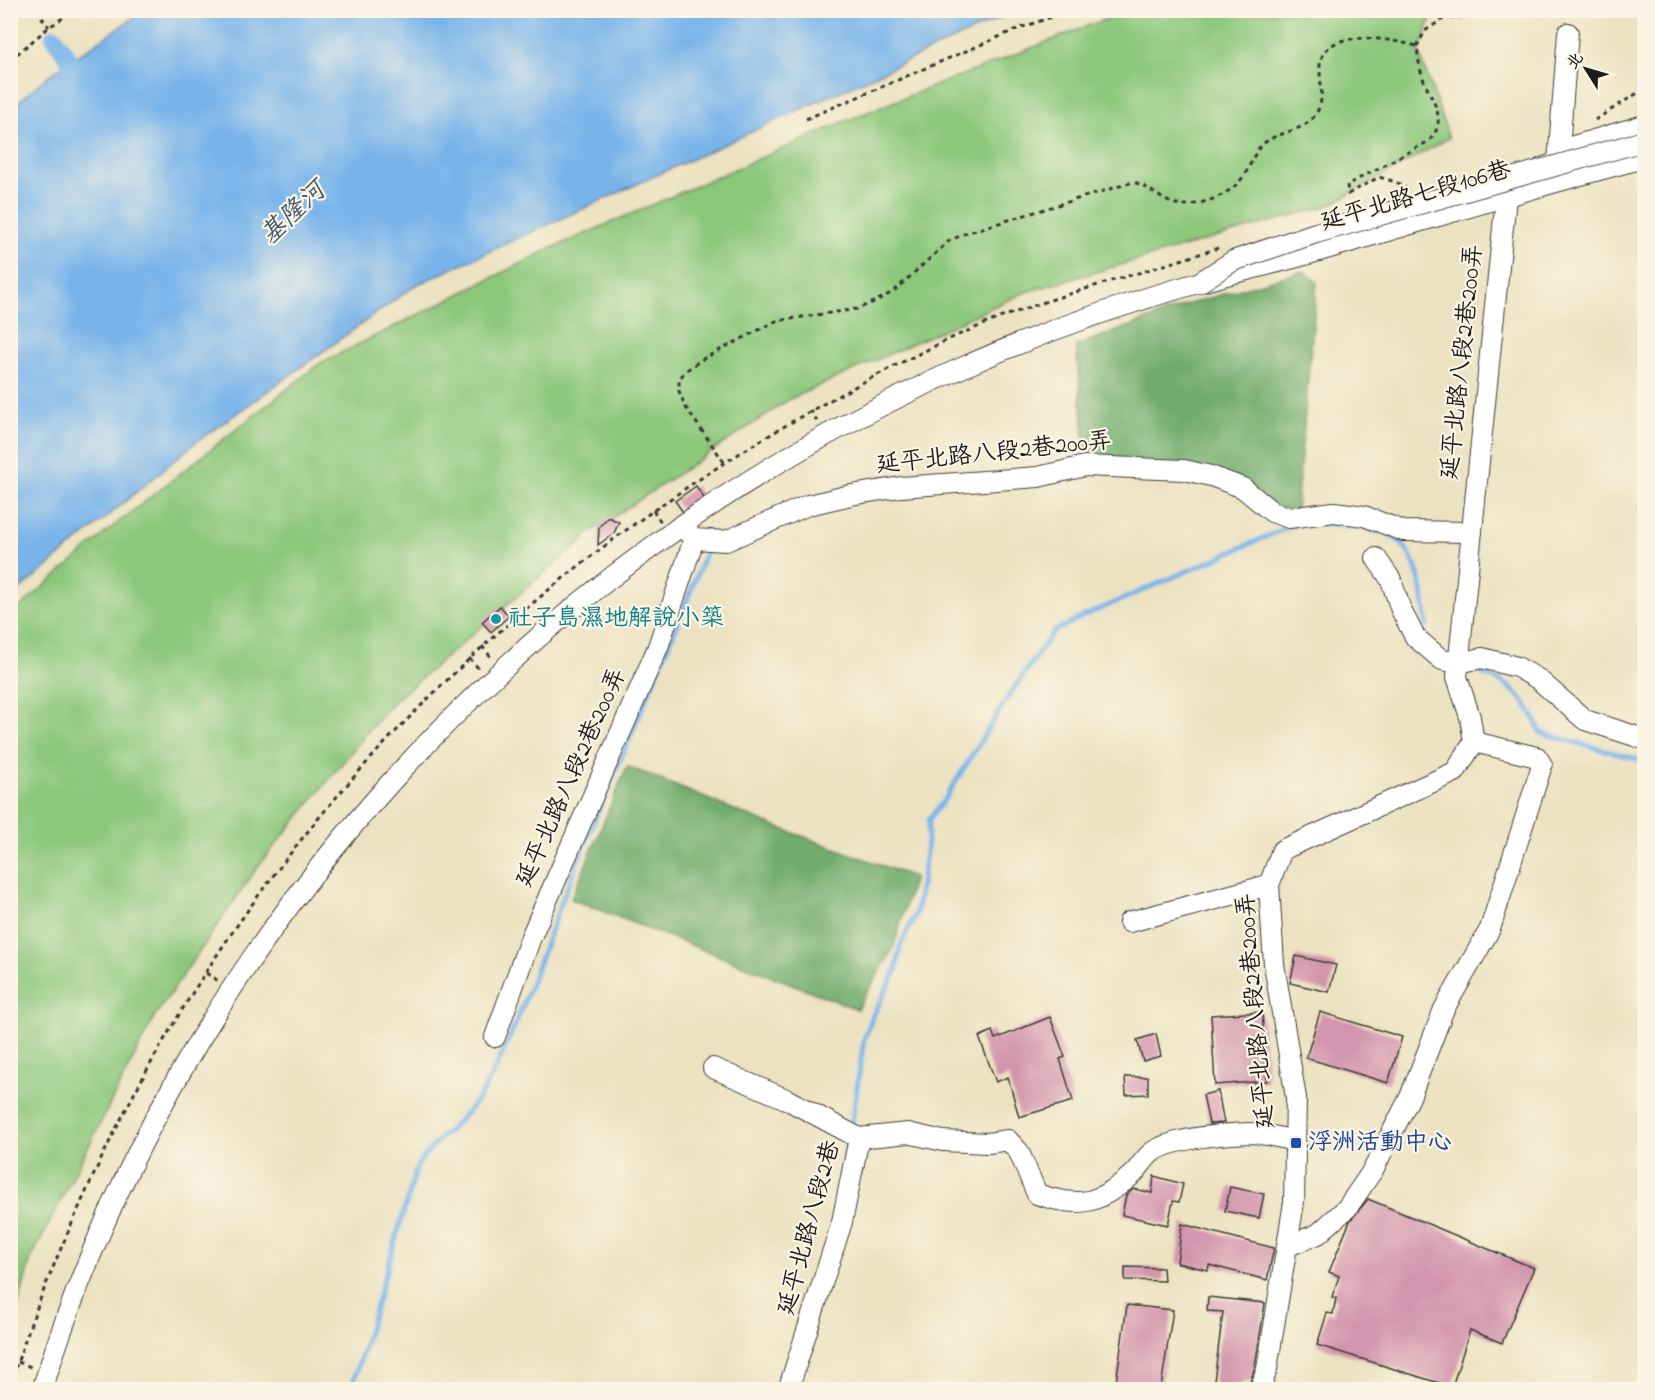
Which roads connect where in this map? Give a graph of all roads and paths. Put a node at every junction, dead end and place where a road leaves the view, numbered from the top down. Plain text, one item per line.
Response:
1 (36, 10) edge
2 (75, 10) edge
3 (1072, 10) edge
4 (1518, 10) edge
5 (49, 27) junction
6 (1568, 33) dead end
7 (1416, 46) junction
8 (10, 60) edge
9 (1644, 89) edge
10 (806, 119) dead end
11 (1644, 125) edge
12 (1644, 141) edge
13 (1586, 143) junction
14 (1560, 150) junction
15 (1644, 158) edge
16 (1410, 190) dead end
17 (1498, 200) junction
18 (1200, 282) junction
19 (724, 462) dead end
20 (687, 532) junction
21 (1472, 532) junction
22 (1376, 558) dead end
23 (1458, 663) junction
24 (1644, 739) edge
25 (1474, 742) junction
26 (1269, 885) junction
27 (1129, 922) dead end
28 (495, 1037) dead end
29 (713, 1068) dead end
30 (859, 1138) junction
31 (1295, 1141) junction
32 (1288, 1246) junction
33 (42, 1389) edge
34 (788, 1389) edge
35 (1260, 1389) edge

1 - 5 path
2 - 5 path
3 - 10 path
4 - 7 path
5 - 8 path
6 - 14 street
7 - 16 path
7 - 19 path
9 - 13 path
11 - 13 street
12 - 18 street, bridge
13 - 14 street
14 - 17 street
15 - 17 street, 延平北路七段106巷
17 - 18 street, 延平北路七段106巷
17 - 21 street, 延平北路八段2巷200弄
18 - 20 street
20 - 21 street, 延平北路八段2巷200弄
20 - 28 street, 延平北路八段2巷200弄
20 - 33 street
21 - 23 street, 延平北路八段2巷200弄
22 - 23 street
23 - 24 street
23 - 25 street, 延平北路八段2巷200弄
25 - 26 street, 延平北路八段2巷200弄
25 - 32 street
26 - 27 street
26 - 31 street, 延平北路八段2巷200弄
29 - 30 street
30 - 31 street, 延平北路八段2巷
30 - 34 street, 延平北路八段2巷
31 - 32 street
32 - 35 street

